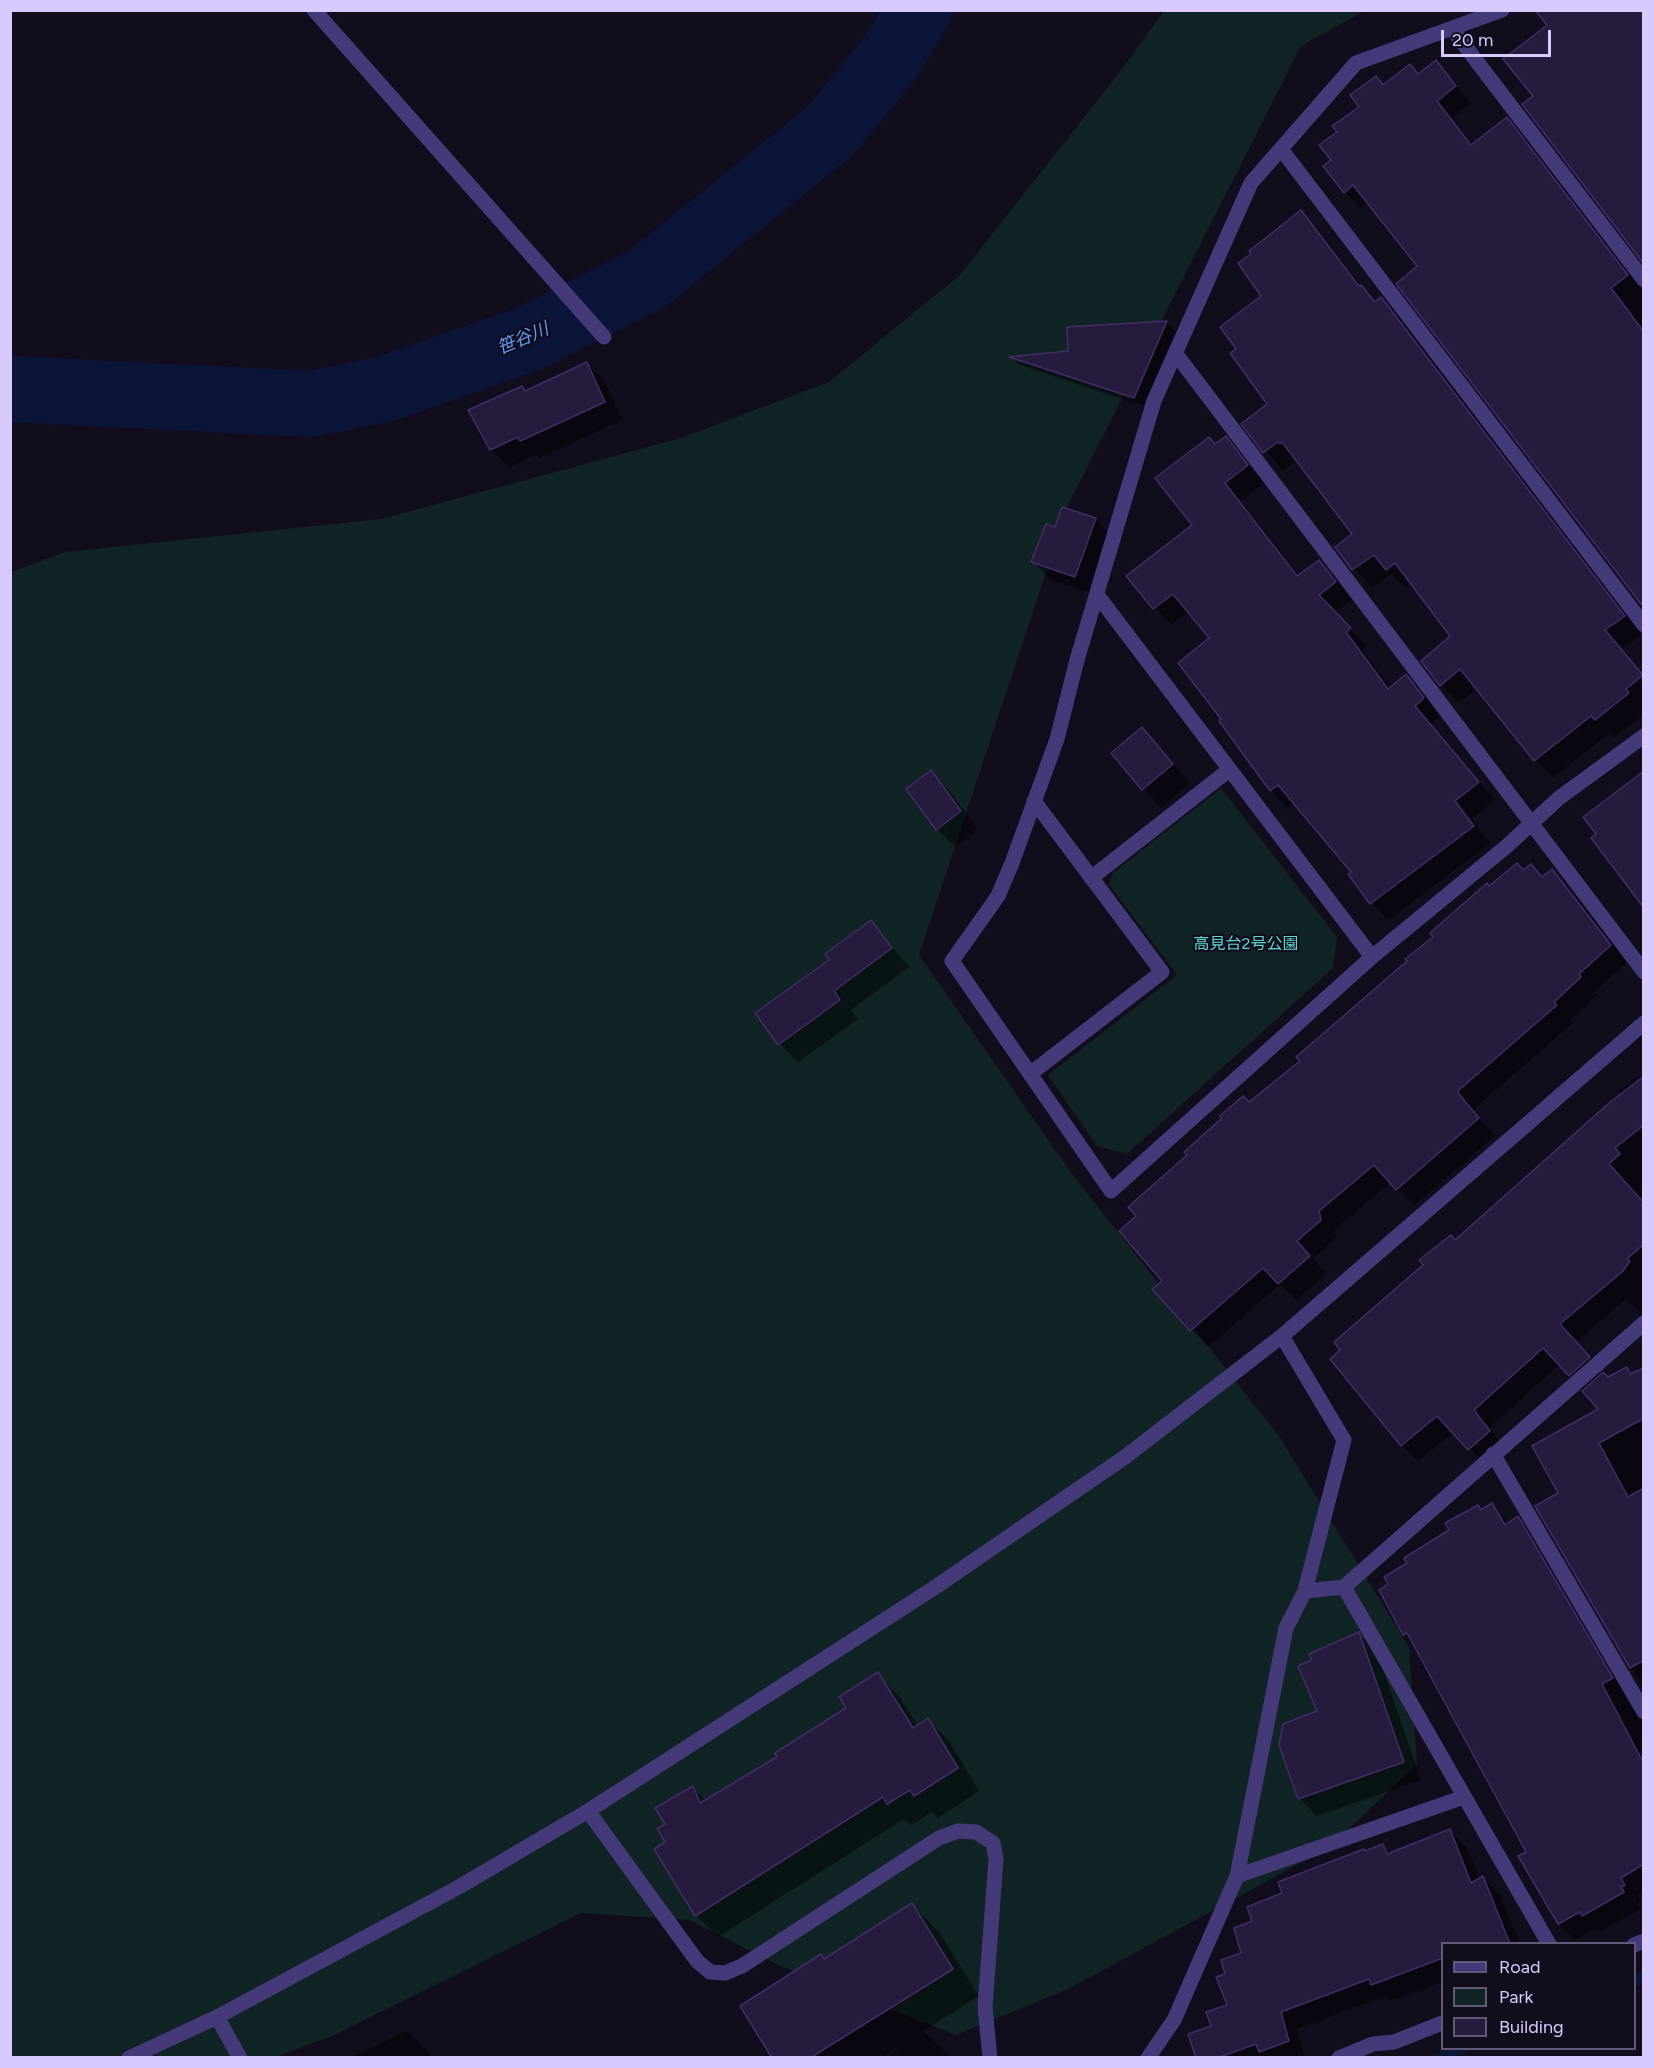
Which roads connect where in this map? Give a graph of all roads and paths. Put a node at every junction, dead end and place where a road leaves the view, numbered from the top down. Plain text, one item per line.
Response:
1 (314, 10) edge
2 (1502, 10) edge
3 (1452, 29) junction
4 (1281, 149) junction
5 (1644, 280) edge
6 (604, 337) dead end
7 (1176, 354) junction
8 (1098, 596) junction
9 (1644, 625) edge
10 (1644, 736) edge
11 (1229, 770) junction
12 (1034, 801) junction
13 (1532, 822) junction
14 (1091, 878) junction
15 (1372, 957) junction
16 (1644, 972) edge
17 (1644, 1023) edge
18 (1030, 1074) junction
19 (1644, 1323) edge
20 (1282, 1336) junction
21 (1493, 1454) junction
22 (1344, 1587) junction
23 (1305, 1590) junction
24 (1644, 1712) edge
25 (1464, 1797) junction
26 (588, 1811) junction
27 (1237, 1876) junction
28 (1548, 1942) edge
29 (217, 2017) junction
30 (1441, 2024) edge
31 (129, 2058) edge
32 (240, 2058) edge
33 (990, 2058) edge
34 (1148, 2058) edge
35 (1339, 2058) edge

1 - 6 street
2 - 3 street
3 - 4 street
3 - 5 street
4 - 7 street
4 - 9 street
7 - 8 street
7 - 13 street
8 - 11 street
8 - 12 street
10 - 13 street
11 - 14 street
11 - 15 street
12 - 14 street
12 - 18 street
13 - 15 street
13 - 16 street
14 - 18 street
15 - 18 street
17 - 20 street
19 - 21 street
20 - 23 street
20 - 26 street
21 - 22 street
21 - 24 street
22 - 23 street
22 - 25 street
23 - 27 street
25 - 27 street
25 - 28 street
26 - 29 street
26 - 33 street
27 - 34 street
29 - 31 street
29 - 32 street
30 - 35 street

